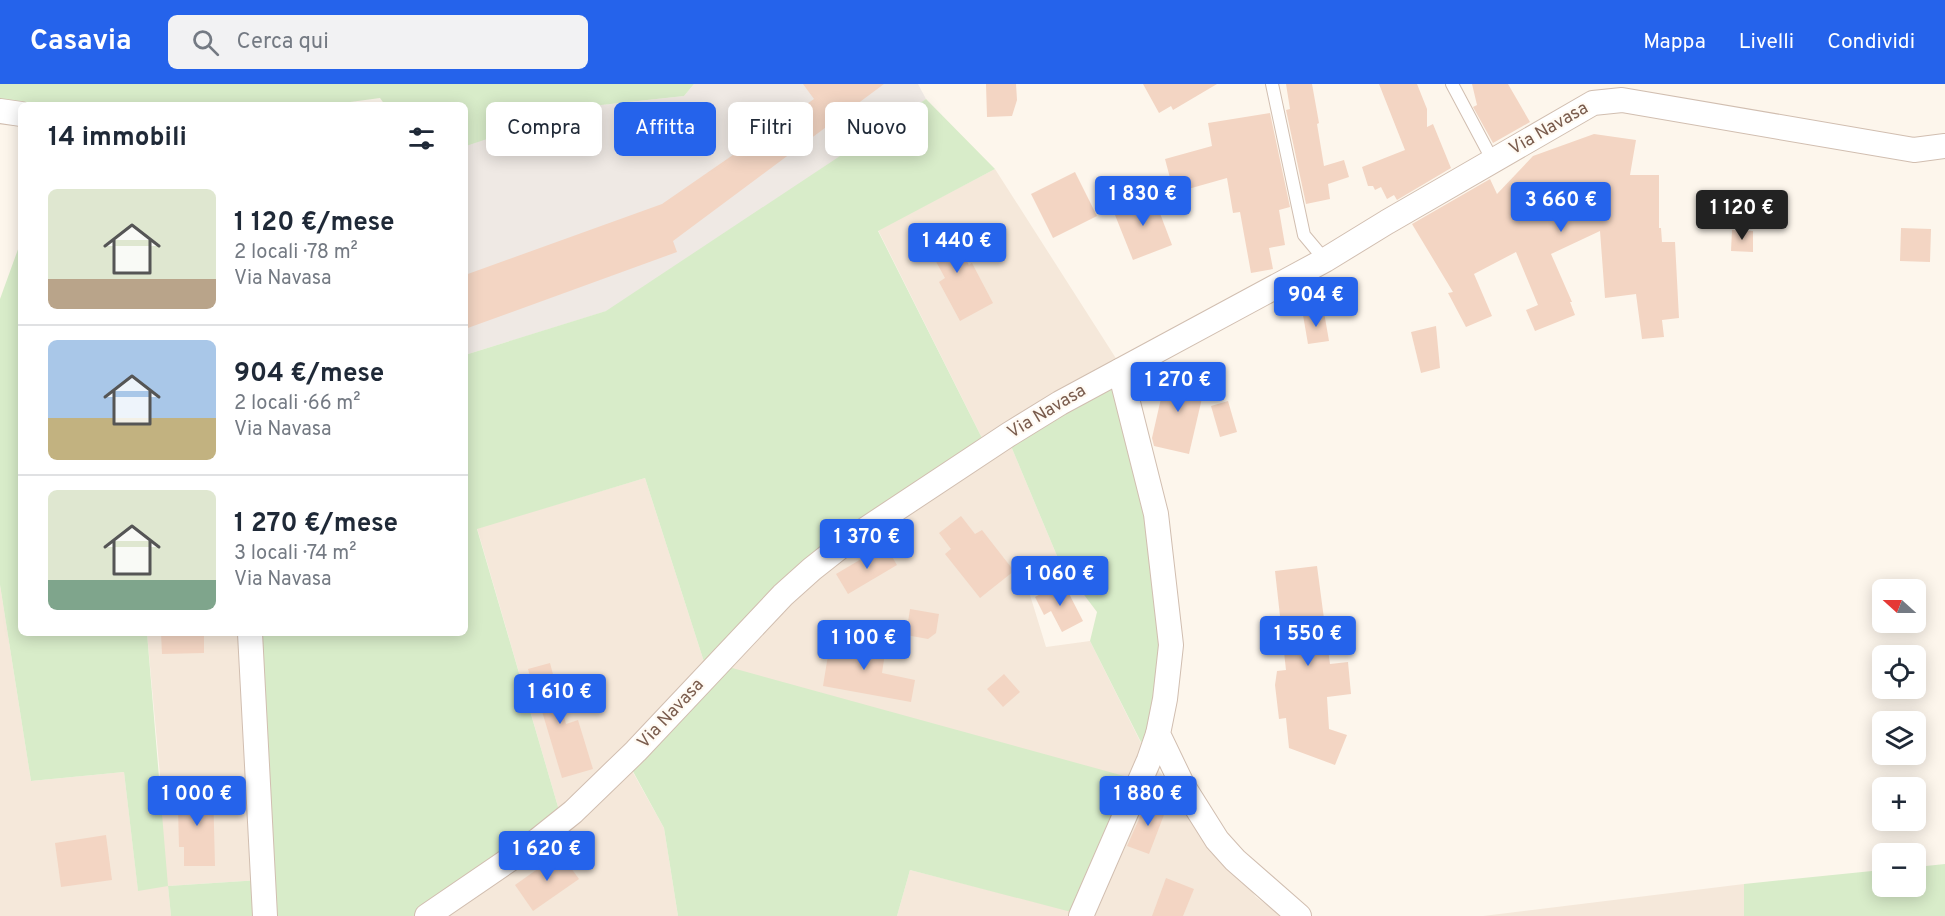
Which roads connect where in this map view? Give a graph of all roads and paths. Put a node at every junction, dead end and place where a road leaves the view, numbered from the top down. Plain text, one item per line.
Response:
1 (1272, 84) edge
2 (1452, 84) edge
3 (0, 111) edge
4 (18, 114) edge
5 (1945, 146) edge
6 (1914, 150) junction
7 (1945, 158) edge
8 (1493, 161) junction
9 (1325, 260) junction
10 (1120, 371) junction
11 (250, 636) edge
12 (1158, 734) junction
13 (265, 916) edge
14 (426, 916) edge
15 (1082, 916) edge
16 (1299, 916) edge

1 - 9 lane
2 - 8 lane
3 - 4 street
5 - 6 street, Via Navasa
6 - 7 street
6 - 8 street, Via Navasa
8 - 9 street, Via Navasa
9 - 10 street, Via Navasa
10 - 12 street
10 - 14 street, Via Navasa
11 - 13 street
12 - 15 street
12 - 16 street

